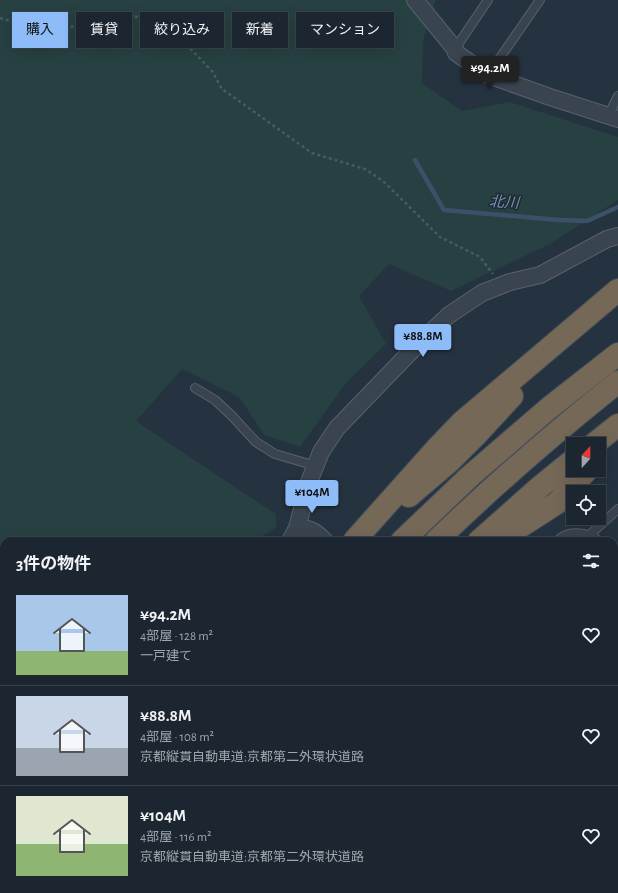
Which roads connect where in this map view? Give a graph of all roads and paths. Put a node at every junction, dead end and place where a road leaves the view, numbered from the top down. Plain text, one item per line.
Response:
1 (415, 0) edge
2 (488, 0) edge
3 (540, 0) edge
4 (0, 18) edge
5 (455, 49) junction
6 (488, 75) junction
7 (618, 96) edge
8 (613, 117) edge
9 (618, 236) edge
10 (502, 286) junction
11 (618, 290) edge
12 (618, 354) edge
13 (618, 382) edge
14 (195, 388) dead end
15 (618, 425) edge
16 (618, 436) edge
17 (603, 437) edge
18 (606, 449) edge
19 (316, 466) junction
20 (566, 466) edge
21 (581, 477) edge
22 (618, 509) edge
23 (294, 534) edge
24 (321, 537) edge
25 (358, 537) edge
26 (406, 537) edge
27 (440, 537) edge
28 (484, 537) edge
29 (504, 537) edge
30 (592, 537) edge

1 - 5 street
2 - 5 lane
3 - 6 lane
4 - 10 path
5 - 6 street
6 - 8 street
7 - 8 lane
9 - 10 street
10 - 19 street
11 - 25 highway
12 - 26 highway
13 - 27 highway
14 - 19 lane
15 - 17 highway
16 - 18 highway
19 - 23 street
20 - 28 highway
21 - 29 highway
22 - 30 lane
23 - 24 street

